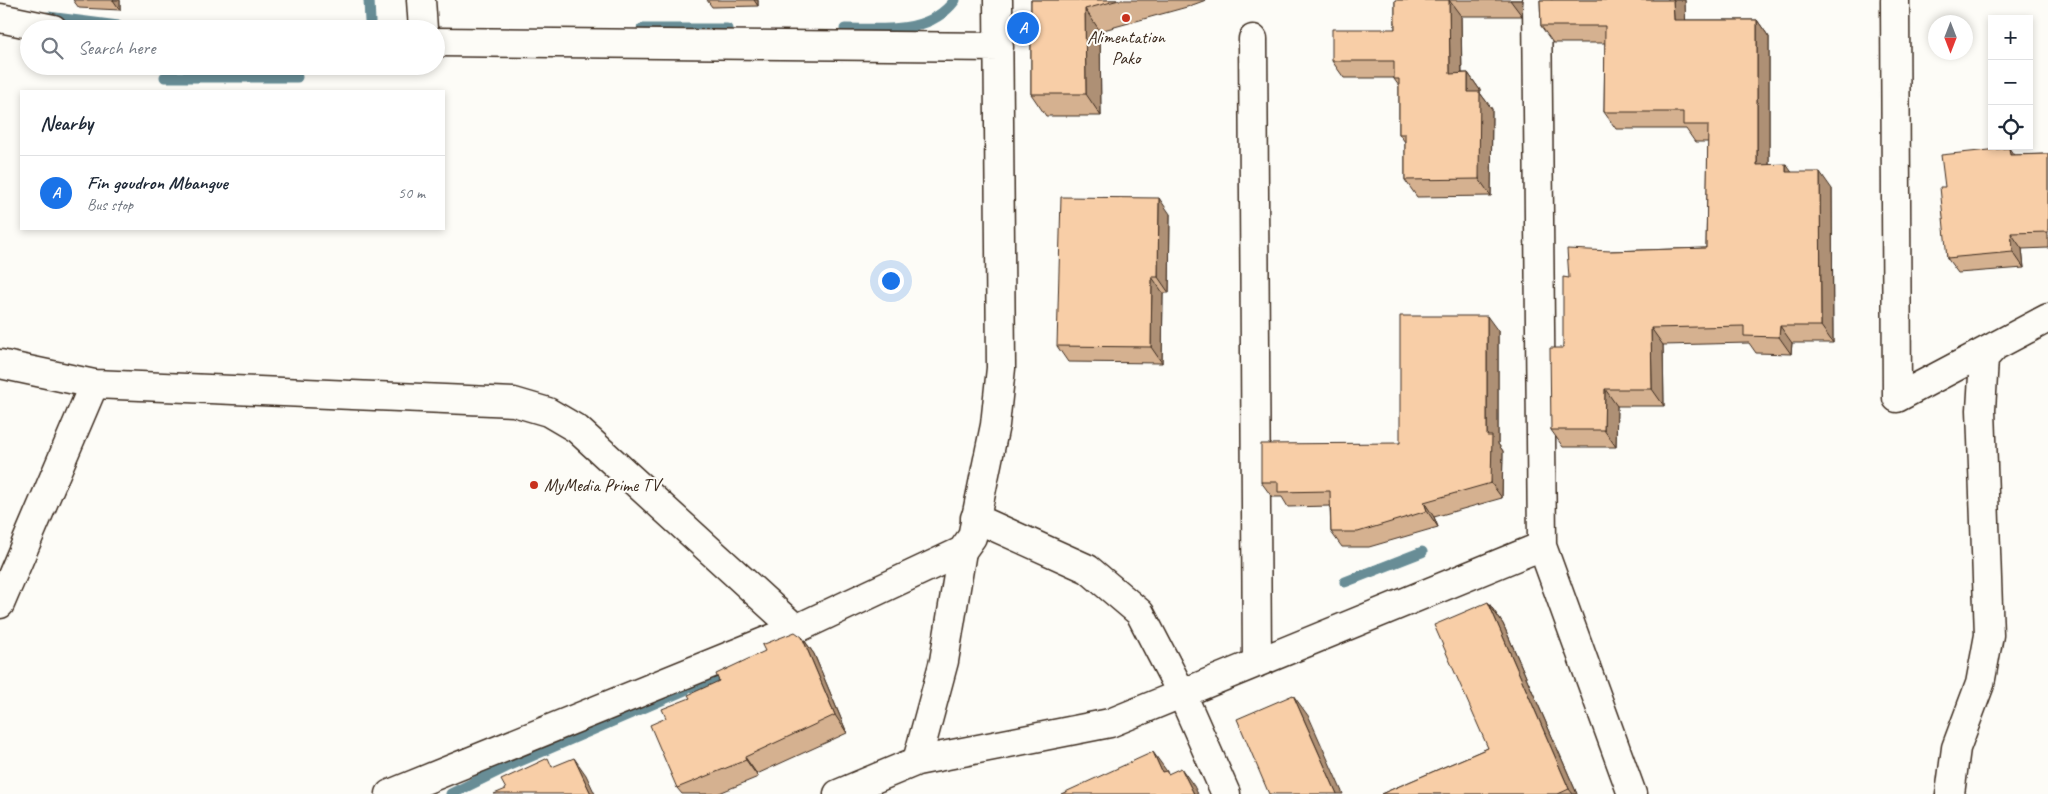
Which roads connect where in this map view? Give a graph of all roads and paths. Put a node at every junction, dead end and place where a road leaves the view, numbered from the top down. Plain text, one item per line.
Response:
1 (421, 0) edge
2 (998, 0) edge
3 (1537, 0) edge
4 (1895, 0) edge
5 (0, 18) edge
6 (422, 20) edge
7 (20, 22) edge
8 (1253, 39) dead end
9 (445, 42) edge
10 (999, 47) junction
11 (2048, 318) edge
12 (1995, 346) junction
13 (0, 364) edge
14 (94, 384) junction
15 (976, 518) junction
16 (1542, 546) junction
17 (962, 551) junction
18 (0, 604) edge
19 (796, 629) junction
20 (1257, 663) junction
21 (1182, 694) junction
22 (917, 761) junction
23 (875, 786) edge
24 (390, 794) edge
25 (838, 794) edge
26 (1226, 794) edge
27 (1632, 794) edge
28 (1950, 794) edge

1 - 6 street
2 - 10 street
3 - 16 street
4 - 12 street
5 - 7 street
8 - 20 street
9 - 10 street
10 - 15 street
11 - 12 street
12 - 28 street
13 - 14 street
14 - 18 street
14 - 19 street
15 - 17 street
15 - 21 street
16 - 20 street
16 - 27 street
17 - 19 street
17 - 22 street
19 - 24 street
20 - 21 street
21 - 22 street
21 - 26 street
22 - 23 street
23 - 25 street

